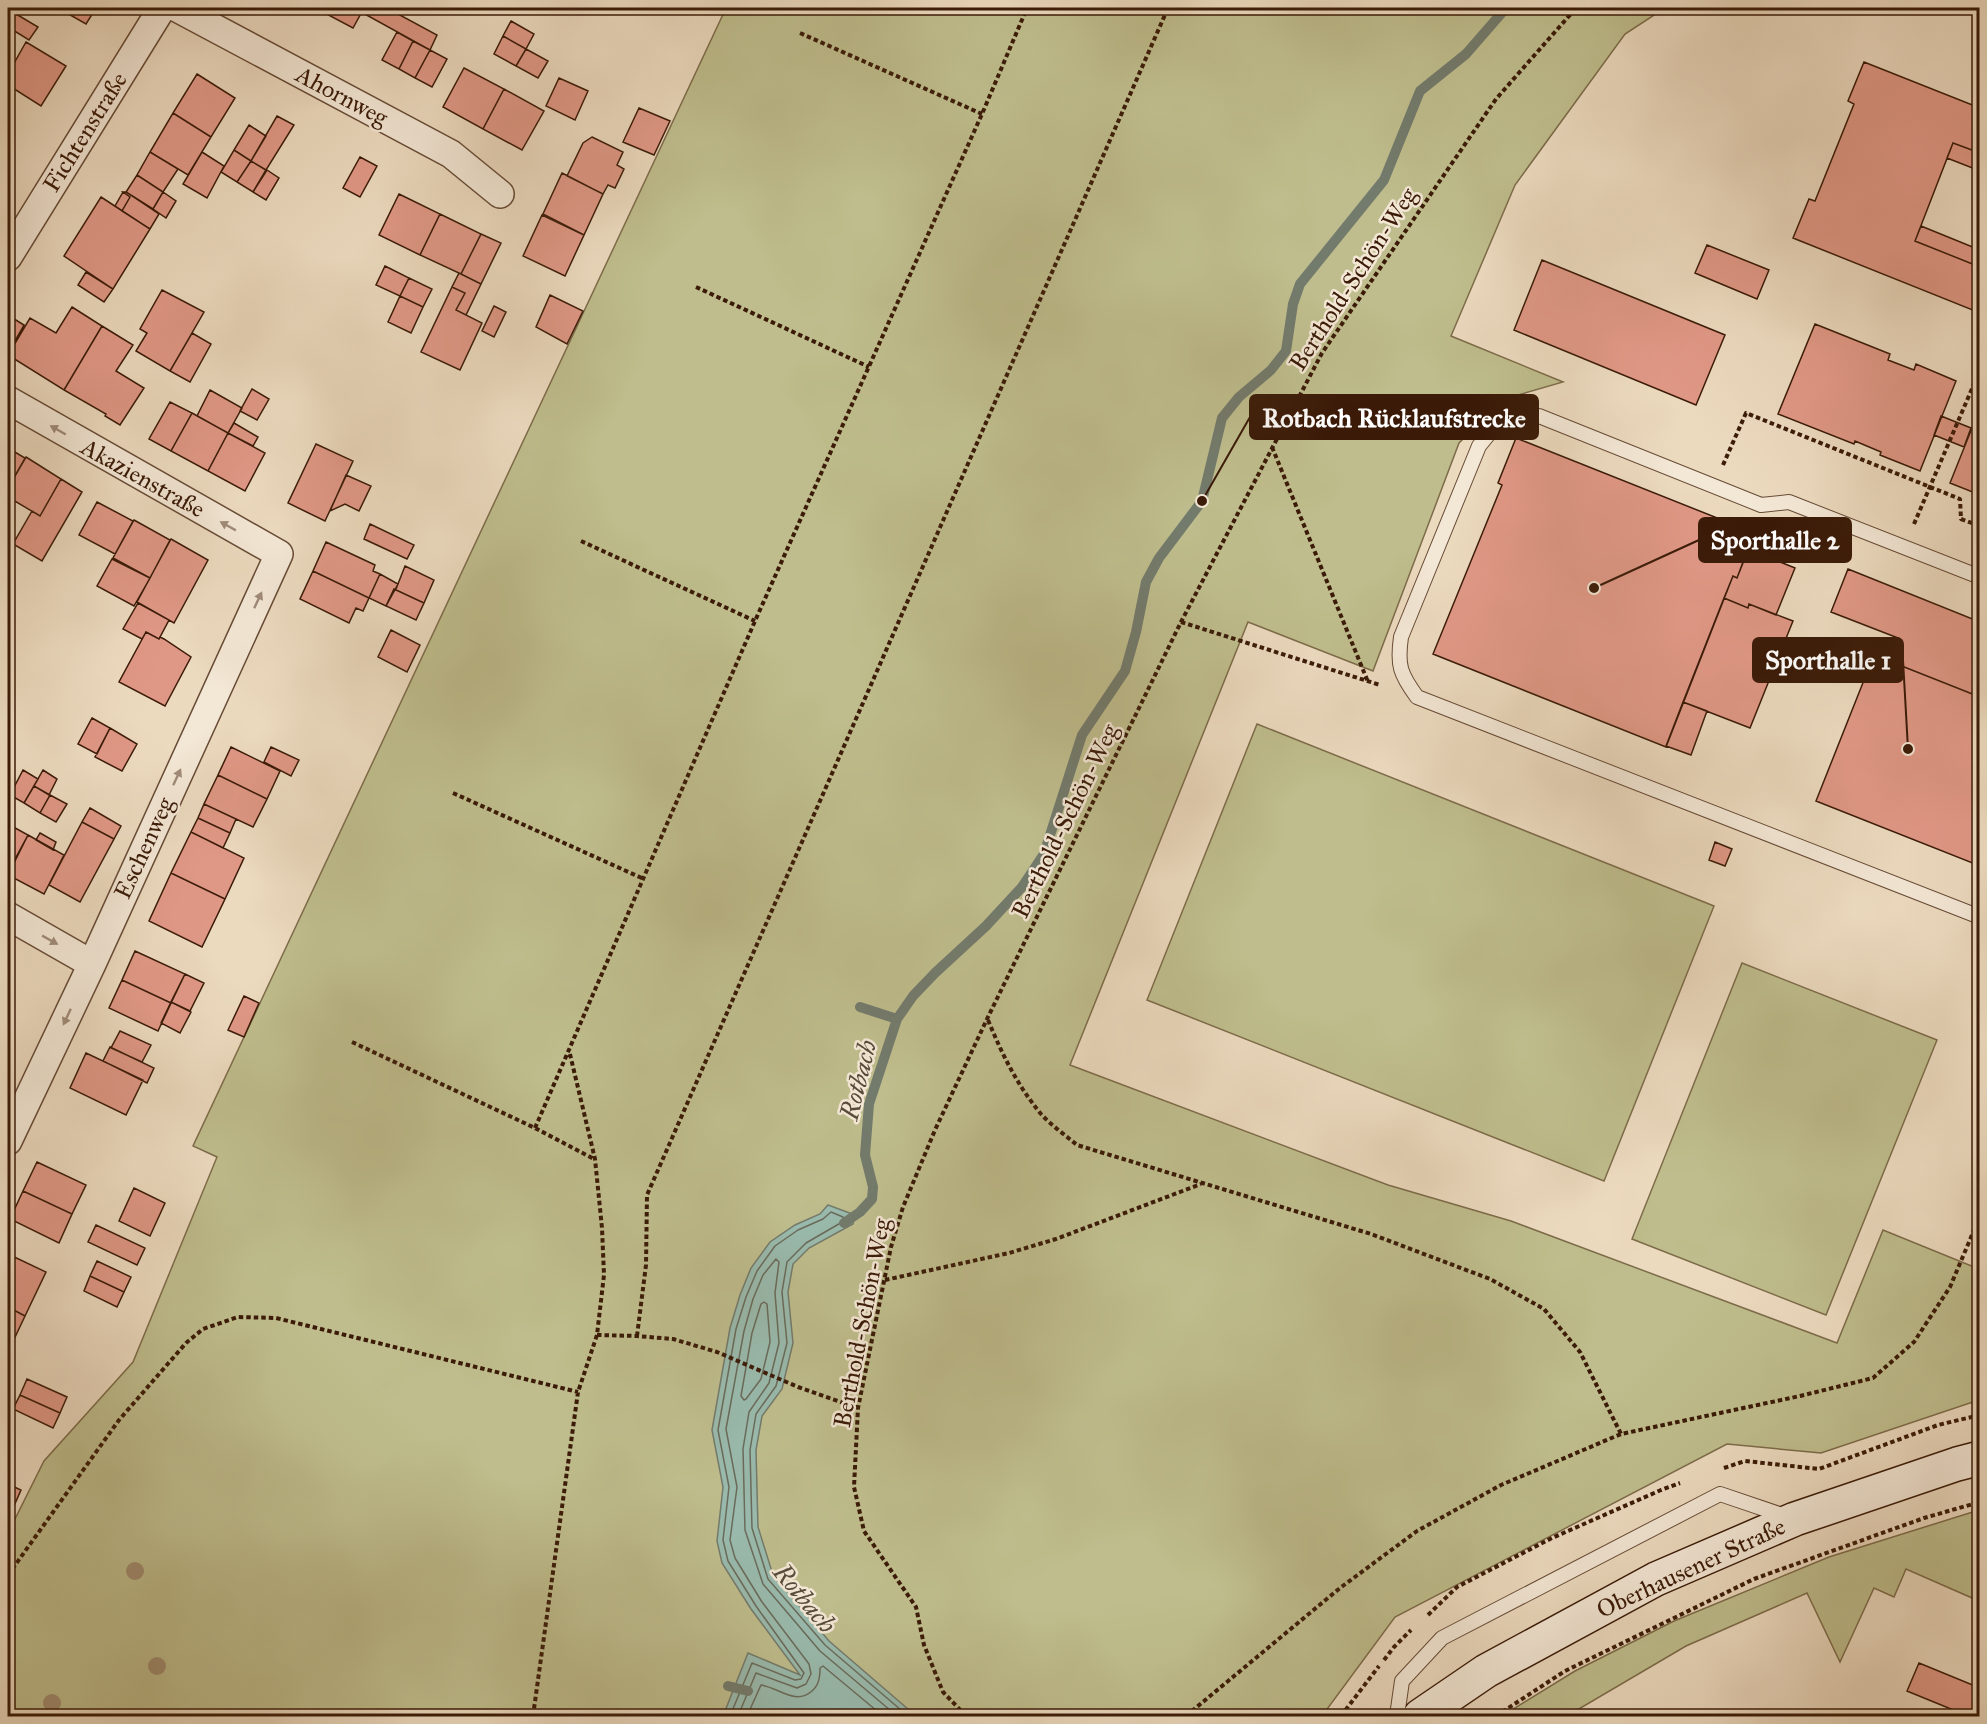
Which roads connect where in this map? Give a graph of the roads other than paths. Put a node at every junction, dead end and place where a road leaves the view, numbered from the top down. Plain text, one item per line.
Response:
1 (162, 8) edge
2 (177, 8) edge
3 (500, 194) dead end
4 (8, 257) edge
5 (8, 400) edge
6 (279, 554) joint
7 (1980, 577) edge
8 (8, 916) edge
9 (1980, 917) edge
10 (92, 964) junction
11 (8, 1141) edge
12 (1980, 1458) edge
13 (1795, 1520) junction
14 (1397, 1716) edge
15 (1420, 1716) edge

1 - 4 street, Fichtenstraße
2 - 3 street, Ahornweg
6 -> 5 street, Akazienstraße
10 -> 6 street, Eschenweg
7 - 9 lane
8 -> 10 street
10 -> 11 street, Eschenweg
12 - 13 main road, Oberhausener Straße
13 - 14 lane
13 - 15 main road, Oberhausener Straße

